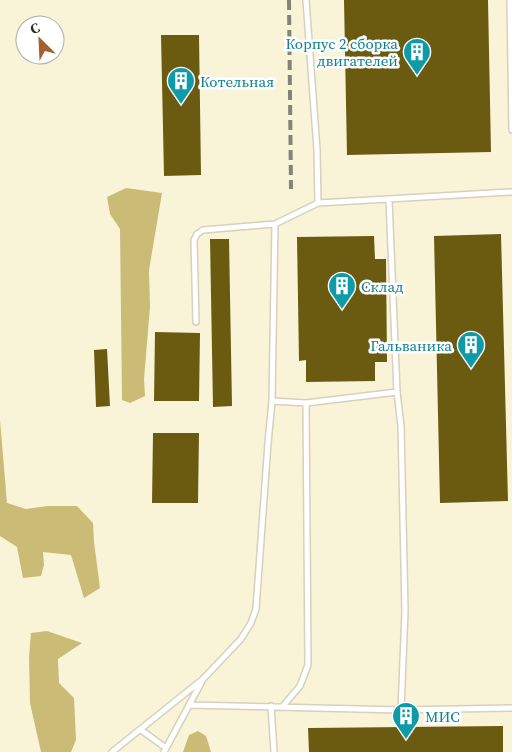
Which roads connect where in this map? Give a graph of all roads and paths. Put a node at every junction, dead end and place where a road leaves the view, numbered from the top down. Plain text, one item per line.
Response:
1 (306, 0) edge
2 (510, 0) edge
3 (512, 130) edge
4 (512, 192) edge
5 (389, 200) junction
6 (318, 203) junction
7 (275, 224) junction
8 (196, 322) dead end
9 (397, 392) junction
10 (272, 401) junction
11 (306, 403) junction
12 (204, 679) junction
13 (190, 705) junction
14 (272, 706) junction
15 (283, 706) junction
16 (512, 708) edge
17 (401, 710) junction
18 (141, 730) junction
19 (165, 750) edge
20 (112, 752) edge
21 (274, 752) edge

1 - 6 lane
2 - 3 lane
4 - 5 lane
5 - 6 lane
5 - 9 lane
6 - 7 lane
7 - 8 lane
7 - 10 lane
9 - 11 lane
9 - 17 lane
10 - 11 lane
10 - 12 lane
11 - 15 lane
12 - 13 lane
12 - 18 lane
13 - 14 lane
13 - 19 lane
14 - 15 lane
14 - 21 lane
15 - 17 lane
16 - 17 lane
18 - 19 lane
18 - 20 lane

